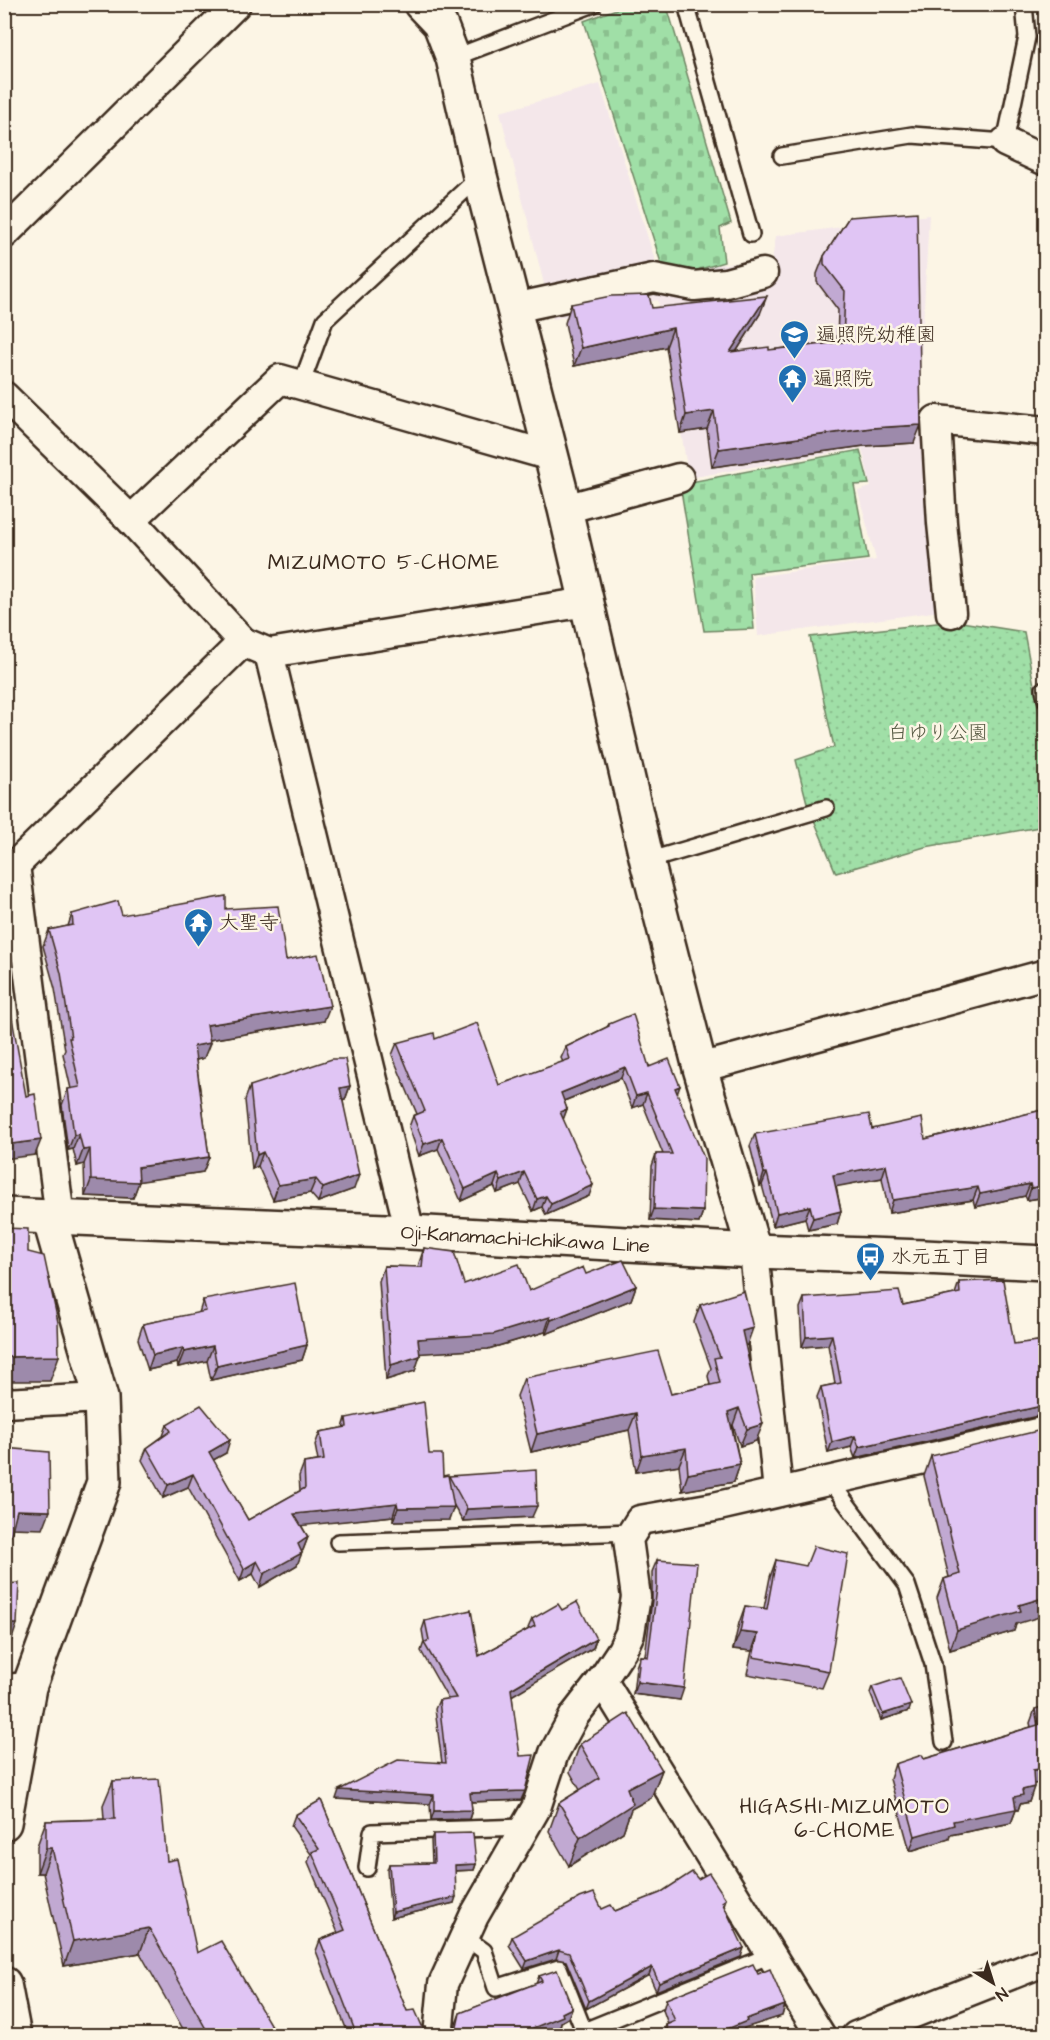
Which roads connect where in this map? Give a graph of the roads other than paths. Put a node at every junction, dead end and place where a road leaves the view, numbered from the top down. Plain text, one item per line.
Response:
1 (236, 4) edge
2 (421, 4) edge
3 (594, 4) edge
4 (686, 4) edge
5 (1024, 4) edge
6 (453, 58) junction
7 (1005, 142) junction
8 (782, 156) dead end
9 (1046, 160) edge
10 (480, 176) junction
11 (4, 234) edge
12 (750, 234) dead end
13 (763, 273) dead end
14 (514, 308) junction
15 (301, 385) junction
16 (4, 396) edge
17 (1046, 430) edge
18 (551, 456) junction
19 (679, 478) dead end
20 (565, 509) junction
21 (131, 520) junction
22 (587, 602) junction
23 (951, 612) dead end
24 (243, 642) junction
25 (269, 654) junction
26 (826, 808) dead end
27 (647, 861) junction
28 (10, 870) edge
29 (1046, 975) edge
30 (700, 1068) junction
31 (4, 1215) edge
32 (55, 1218) junction
33 (410, 1232) junction
34 (754, 1251) junction
35 (1046, 1263) edge
36 (101, 1398) junction
37 (4, 1403) edge
38 (1046, 1431) edge
39 (829, 1480) junction
40 (778, 1492) junction
41 (632, 1532) junction
42 (338, 1542) dead end
43 (602, 1680) junction
44 (17, 1688) edge
45 (944, 1742) dead end
46 (4, 1823) edge
47 (525, 1827) junction
48 (367, 1868) dead end
49 (466, 1938) junction
50 (771, 1955) junction
51 (1046, 1961) edge
52 (4, 1984) edge
53 (14, 2036) edge
54 (438, 2036) edge
55 (821, 2036) edge
56 (856, 2036) edge

1 - 11 street
2 - 6 street
3 - 6 lane
4 - 12 lane
5 - 7 lane
6 - 10 street
7 - 8 lane
7 - 9 street
10 - 14 street
10 - 15 lane
13 - 14 street
14 - 18 street
15 - 18 street
15 - 21 street
16 - 21 street
17 - 23 street
18 - 20 street
19 - 20 street
20 - 22 street
21 - 24 street
22 - 25 street
22 - 27 street
24 - 25 street
24 - 28 street
25 - 33 street
26 - 27 lane
27 - 30 street
28 - 32 street
29 - 30 street
30 - 34 street
31 - 32 street, Oji-Kanamachi-Ichikawa Line
32 - 33 street, Oji-Kanamachi-Ichikawa Line
32 - 36 street
33 - 34 street, Oji-Kanamachi-Ichikawa Line
34 - 35 street, Oji-Kanamachi-Ichikawa Line
34 - 40 street
36 - 37 street
36 - 44 street
38 - 39 street
39 - 40 street
39 - 45 lane
40 - 41 street
41 - 42 lane
41 - 43 street
43 - 47 street
43 - 50 street
44 - 46 street
47 - 48 lane
47 - 49 street
49 - 50 lane
49 - 54 street
50 - 55 street
51 - 56 street
52 - 53 street

